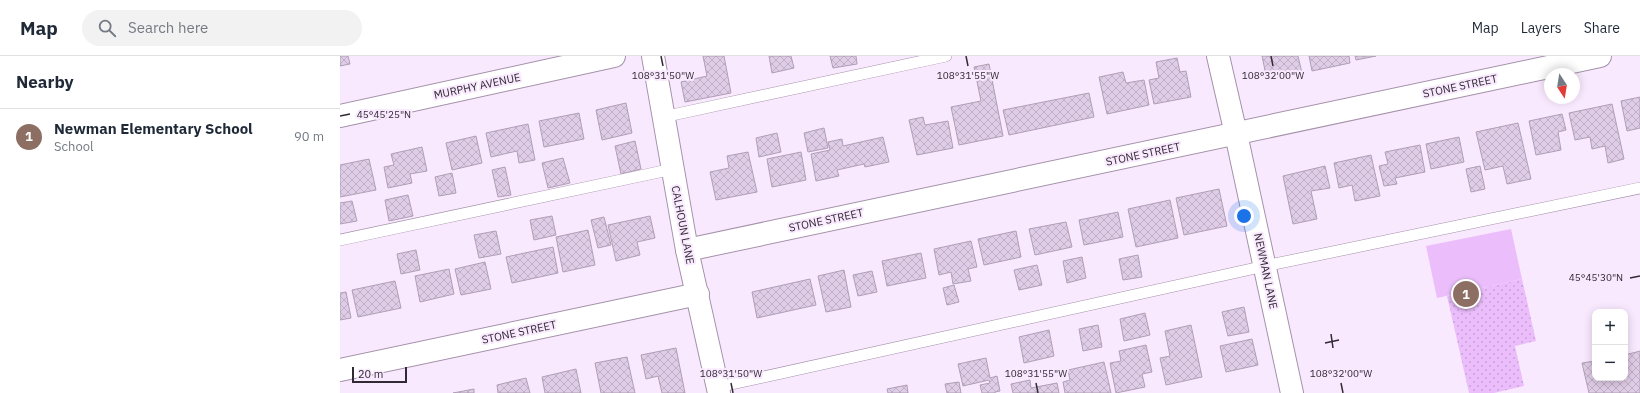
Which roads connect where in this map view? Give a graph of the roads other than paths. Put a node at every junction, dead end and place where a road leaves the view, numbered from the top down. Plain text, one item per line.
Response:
1 (614, 56) edge
2 (653, 56) edge
3 (946, 56) edge
4 (1218, 56) edge
5 (1600, 56) edge
6 (340, 116) edge
7 (663, 116) junction
8 (1236, 134) junction
9 (672, 169) junction
10 (1640, 188) edge
11 (340, 240) edge
12 (687, 250) junction
13 (1265, 266) junction
14 (698, 294) junction
15 (340, 370) edge
16 (718, 390) edge
17 (1292, 393) edge

1 - 6 street, MURPHY AVENUE
2 - 7 street, CALHOUN LANE
3 - 7 lane
4 - 8 street, NEWMAN LANE
5 - 8 street, STONE STREET
7 - 9 street, CALHOUN LANE
8 - 12 street, STONE STREET
8 - 13 street, NEWMAN LANE
9 - 11 lane
9 - 12 street, CALHOUN LANE
10 - 13 lane
12 - 14 street, CALHOUN LANE
13 - 16 lane
13 - 17 street, NEWMAN LANE
14 - 15 street, STONE STREET
14 - 16 street, CALHOUN LANE

